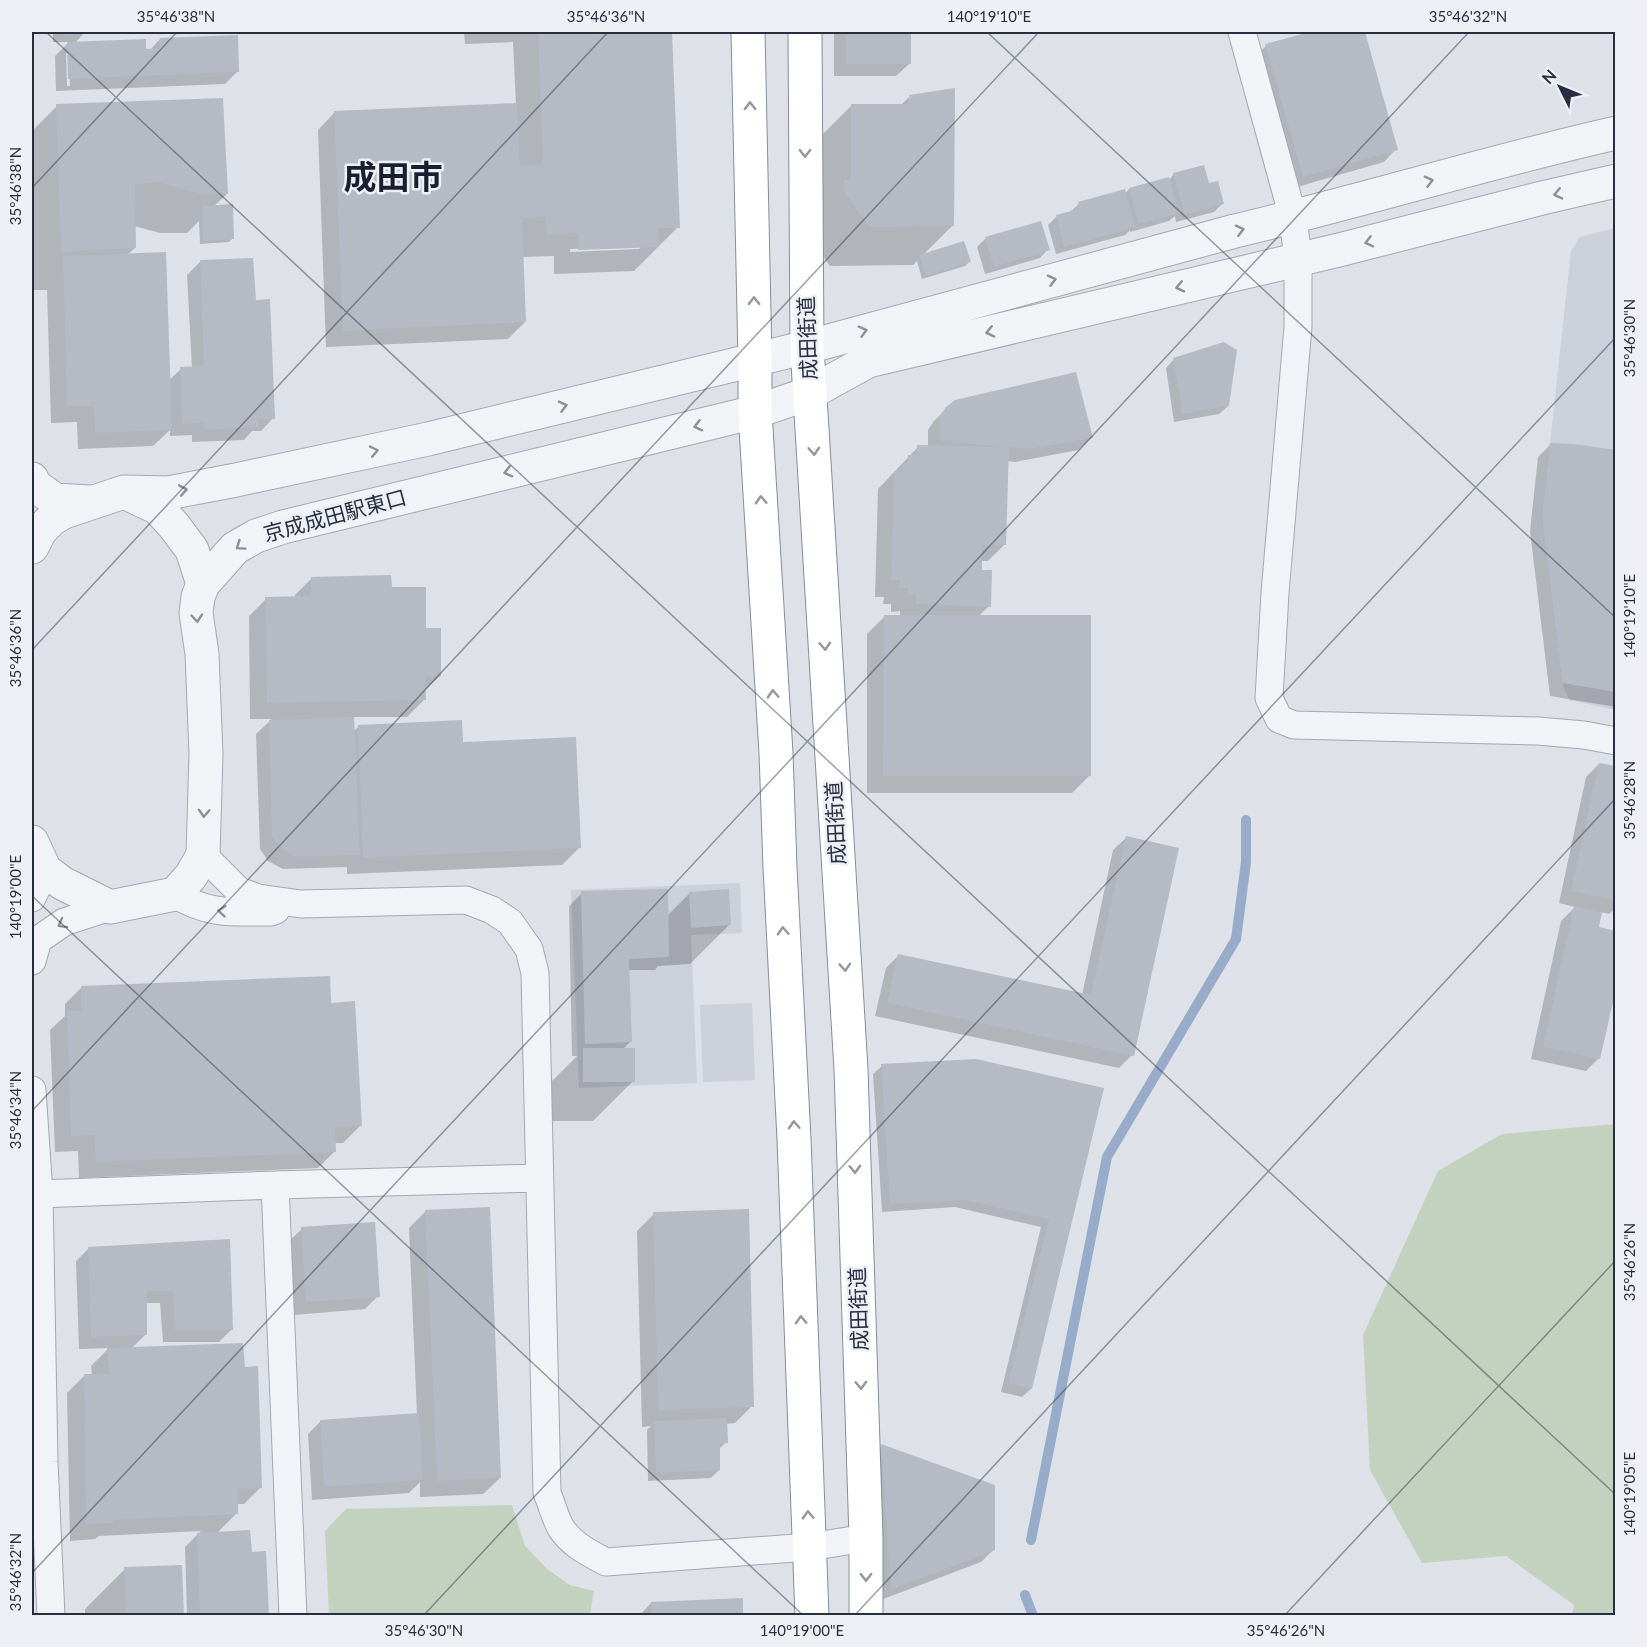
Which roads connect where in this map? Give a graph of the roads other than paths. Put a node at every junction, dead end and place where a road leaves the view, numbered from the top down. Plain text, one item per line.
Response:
1 (748, 32) edge
2 (805, 32) edge
3 (1242, 32) edge
4 (1616, 133) edge
5 (1616, 181) edge
6 (1293, 217) junction
7 (1298, 260) junction
8 (807, 346) junction
9 (755, 360) junction
10 (810, 393) junction
11 (755, 412) junction
12 (32, 479) edge
13 (124, 492) junction
14 (91, 502) junction
15 (32, 547) edge
16 (204, 584) junction
17 (1616, 741) edge
18 (203, 855) junction
19 (36, 870) edge
20 (175, 894) junction
21 (301, 904) junction
22 (110, 907) junction
23 (32, 961) edge
24 (32, 1090) edge
25 (539, 1178) junction
26 (275, 1185) junction
27 (39, 1194) junction
28 (38, 1462) edge
29 (866, 1538) junction
30 (809, 1547) junction
31 (51, 1616) edge
32 (293, 1616) edge
33 (812, 1616) edge
34 (866, 1616) edge

9 -> 1 highway
2 -> 8 highway, 成田街道
3 - 6 street
6 -> 4 street
5 -> 7 street, 京成成田駅東口
6 - 7 street
8 -> 6 street
7 -> 10 street, 京成成田駅東口
7 - 17 street
8 - 9 street
8 - 10 highway, 成田街道
9 - 11 highway
13 -> 9 street
10 - 11 street, 京成成田駅東口
10 -> 29 highway, 成田街道
11 -> 16 street, 京成成田駅東口
30 -> 11 highway
12 - 14 street
13 - 14 street
13 - 16 street
14 - 15 street
16 -> 18 street, 京成成田駅東口
18 - 20 street
18 - 21 street
19 - 22 street
21 -> 20 street
20 - 22 street
21 - 25 street
22 -> 23 street
24 - 27 street
25 - 26 street
25 - 30 street
26 - 27 street
26 - 32 street
27 - 28 street
28 - 31 street
29 - 30 street
29 -> 34 highway, 成田街道
30 - 33 highway

